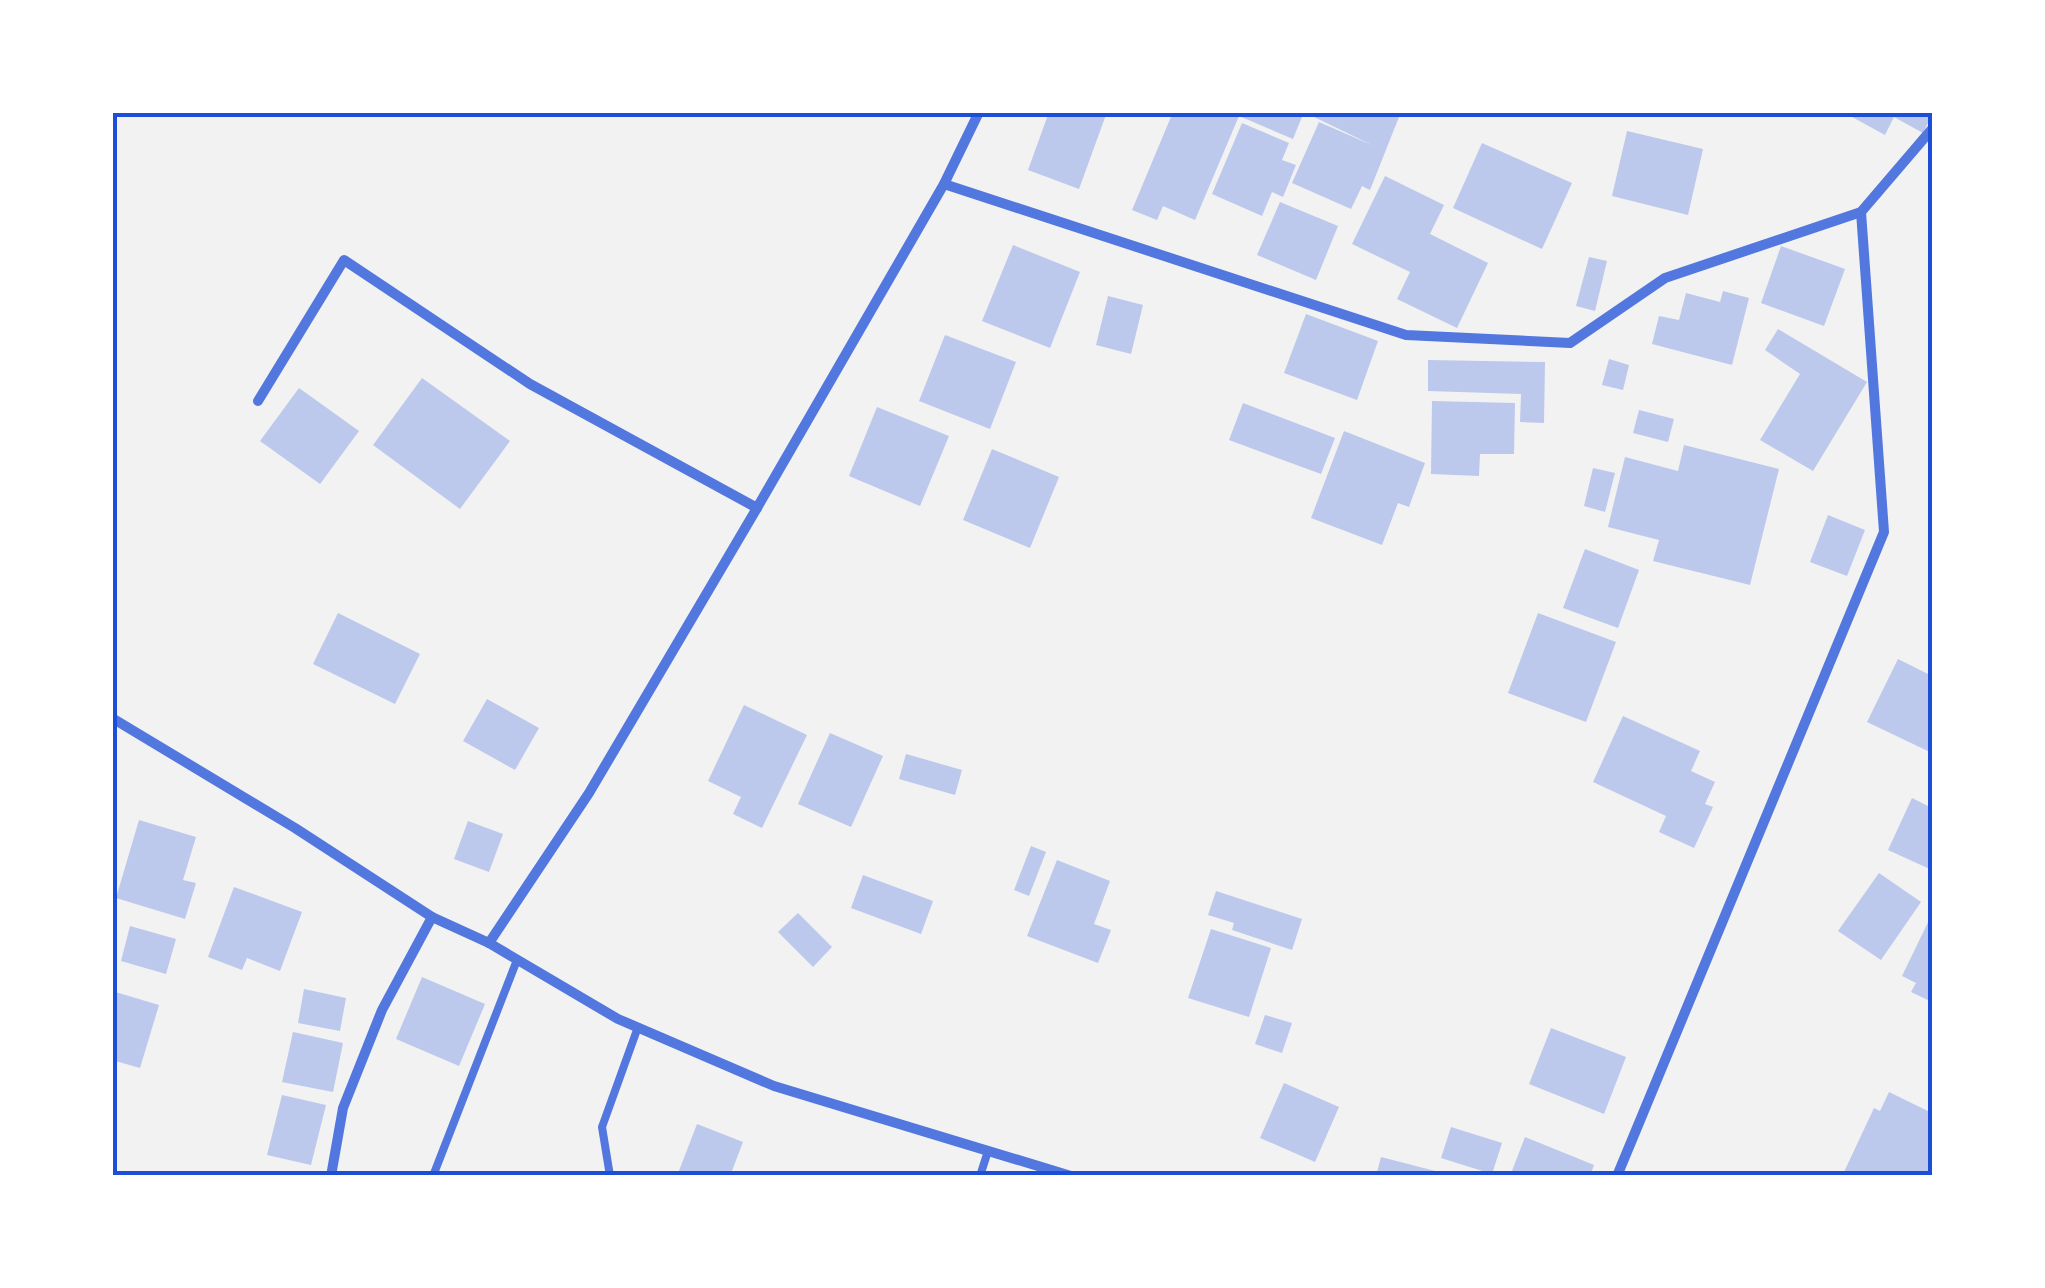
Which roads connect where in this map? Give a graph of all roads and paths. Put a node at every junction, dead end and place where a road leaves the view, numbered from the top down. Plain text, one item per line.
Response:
1 (979, 112) edge
2 (1932, 129) edge
3 (944, 184) junction
4 (1861, 212) junction
5 (258, 400) dead end
6 (758, 508) junction
7 (112, 718) edge
8 (432, 917) junction
9 (489, 943) junction
10 (517, 960) junction
11 (638, 1027) junction
12 (988, 1150) junction
13 (331, 1176) edge
14 (433, 1176) edge
15 (610, 1176) edge
16 (980, 1176) edge
17 (1071, 1176) edge
18 (1617, 1176) edge

1 - 3 street
2 - 4 street
3 - 4 street
3 - 6 street
4 - 18 street
5 - 6 street
6 - 9 street
7 - 8 street
8 - 9 street
8 - 13 street
9 - 10 street
10 - 11 street
10 - 14 lane
11 - 12 street
11 - 15 lane
12 - 16 lane
12 - 17 street

